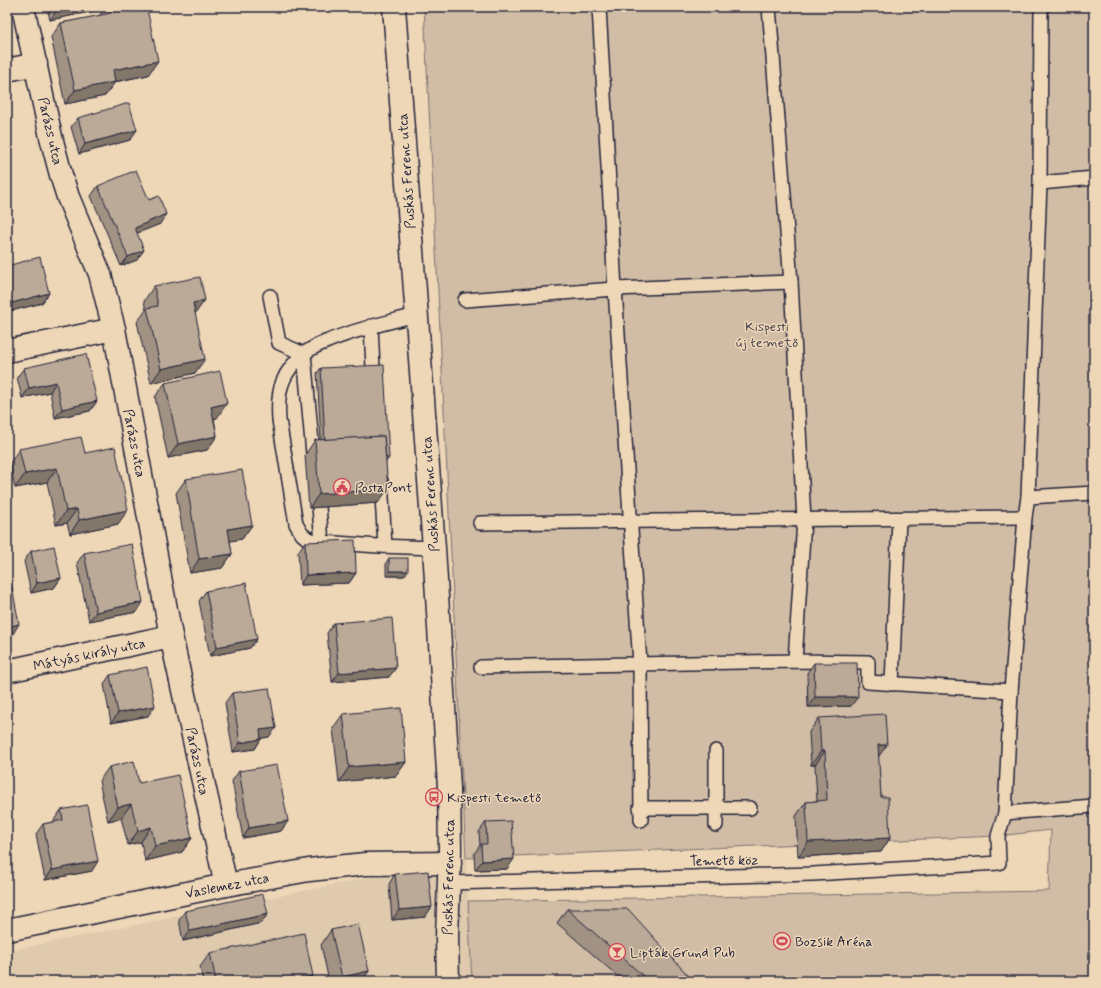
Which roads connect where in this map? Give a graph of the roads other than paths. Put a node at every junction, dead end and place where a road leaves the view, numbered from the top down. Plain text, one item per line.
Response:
1 (23, 7) edge
2 (394, 7) edge
3 (599, 7) edge
4 (769, 7) edge
5 (1041, 7) edge
6 (36, 64) junction
7 (7, 70) edge
8 (1094, 178) edge
9 (1040, 183) junction
10 (791, 282) junction
11 (615, 289) junction
12 (270, 296) dead end
13 (466, 300) dead end
14 (416, 315) junction
15 (371, 326) junction
16 (114, 330) junction
17 (7, 351) edge
18 (304, 354) junction
19 (373, 368) edge
20 (313, 454) dead end
21 (380, 464) edge
22 (1094, 494) edge
23 (1028, 497) junction
24 (318, 507) edge
25 (1025, 517) junction
26 (899, 519) junction
27 (804, 520) junction
28 (631, 521) junction
29 (480, 523) dead end
30 (322, 542) junction
31 (385, 546) junction
32 (434, 548) junction
33 (171, 636) junction
34 (796, 661) junction
35 (640, 664) junction
36 (481, 667) dead end
37 (7, 671) edge
38 (892, 684) junction
39 (1011, 691) junction
40 (716, 751) dead end
41 (1094, 806) edge
42 (716, 807) junction
43 (750, 808) dead end
44 (1005, 813) junction
45 (716, 825) dead end
46 (449, 873) junction
47 (226, 885) junction
48 (7, 930) edge
49 (448, 981) edge

1 - 6 street, Parázs utca
2 - 14 street, Puskás Ferenc utca
3 - 11 lane
4 - 10 lane
5 - 9 lane
6 - 7 street
6 - 16 street, Parázs utca
8 - 9 lane
9 - 23 lane
10 - 11 lane
10 - 27 lane
11 - 13 lane
11 - 28 lane
12 - 18 lane
14 - 15 lane
14 - 32 street, Puskás Ferenc utca
15 - 18 lane
15 - 19 lane
16 - 17 street
16 - 33 street, Parázs utca
18 - 20 lane
18 - 30 lane
21 - 31 lane
22 - 23 lane
23 - 25 lane
24 - 30 lane
25 - 26 lane
25 - 39 lane
26 - 27 lane
26 - 38 lane
27 - 28 lane
27 - 34 lane
28 - 29 lane
28 - 35 lane
30 - 31 lane
31 - 32 lane
32 - 46 street, Puskás Ferenc utca
33 - 37 street, Mátyás király utca
33 - 47 street, Parázs utca
34 - 35 lane
34 - 38 lane
35 - 36 lane
35 - 42 lane
38 - 39 lane
39 - 44 lane
40 - 42 lane
41 - 44 lane
42 - 43 lane
42 - 45 lane
44 - 46 lane, Temető köz
46 - 47 street, Vaslemez utca
46 - 49 street, Puskás Ferenc utca
47 - 48 street, Vaslemez utca

